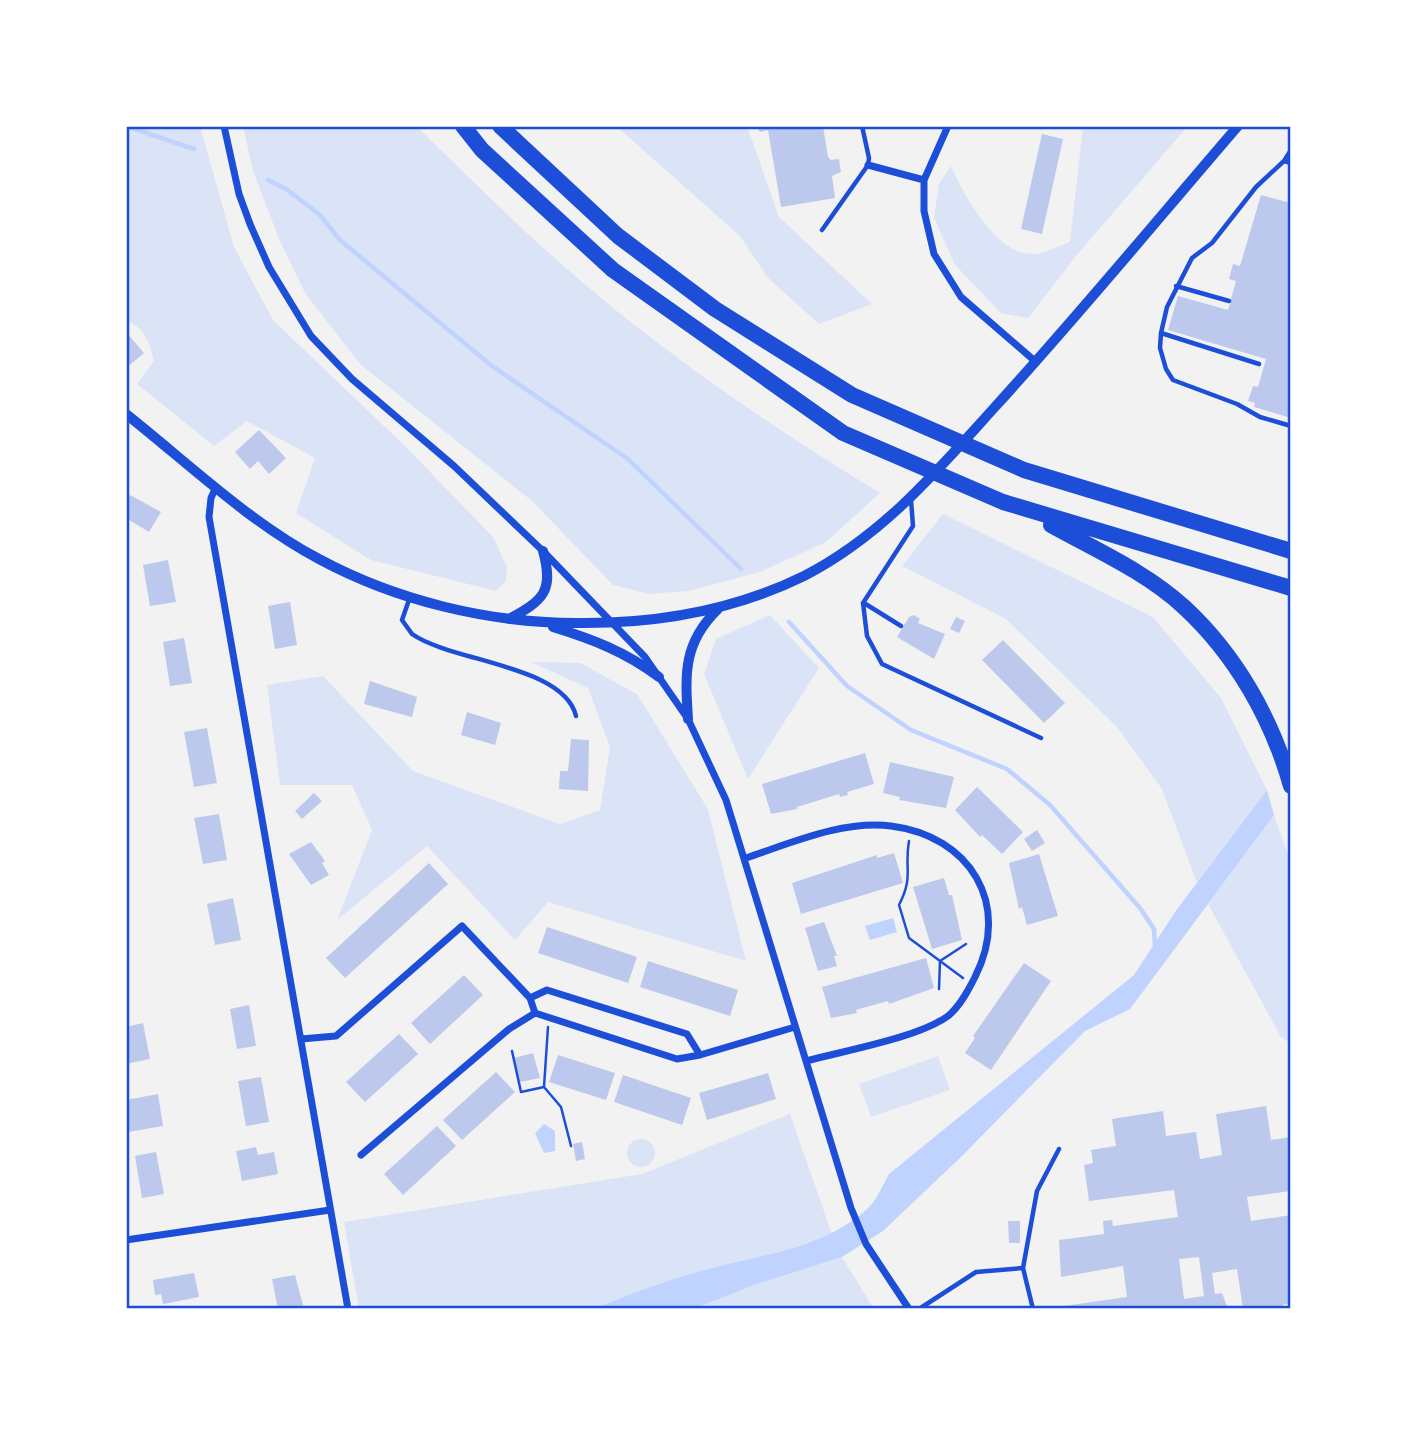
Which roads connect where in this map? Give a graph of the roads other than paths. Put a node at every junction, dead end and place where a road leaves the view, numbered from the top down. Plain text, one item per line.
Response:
1 (224, 126) edge
2 (463, 126) edge
3 (500, 126) edge
4 (862, 126) edge
5 (948, 126) edge
6 (1238, 126) edge
7 (1291, 150) edge
8 (1284, 161) junction
9 (1291, 163) edge
10 (868, 165) junction
11 (923, 180) junction
12 (822, 230) dead end
13 (1176, 286) junction
14 (1228, 301) dead end
15 (1161, 333) junction
16 (1036, 362) junction
17 (1259, 364) dead end
18 (126, 414) edge
19 (1291, 425) edge
20 (217, 486) junction
21 (911, 499) junction
22 (1011, 505) junction
23 (543, 551) junction
24 (1291, 551) edge
25 (1291, 588) edge
26 (410, 596) junction
27 (863, 603) junction
28 (719, 607) junction
29 (509, 619) junction
30 (540, 623) junction
31 (613, 623) junction
32 (901, 626) dead end
33 (659, 677) junction
34 (576, 716) dead end
35 (688, 719) junction
36 (1041, 738) dead end
37 (1291, 786) edge
38 (746, 858) junction
39 (530, 998) junction
40 (535, 1013) junction
41 (795, 1027) junction
42 (301, 1039) junction
43 (700, 1055) junction
44 (806, 1061) junction
45 (1059, 1149) dead end
46 (361, 1155) dead end
47 (330, 1210) junction
48 (126, 1240) edge
49 (1023, 1268) junction
50 (348, 1309) edge
51 (909, 1309) edge
52 (919, 1309) edge
53 (1033, 1309) edge

1 - 23 street
2 - 22 highway
3 - 24 highway
4 - 10 lane
5 - 11 street
6 - 16 street
7 - 8 lane
8 - 9 lane
8 - 13 lane
10 - 11 street
10 - 12 lane
11 - 16 street
13 - 14 lane
13 - 15 lane
15 - 17 lane
15 - 19 lane
16 - 21 street
18 - 20 street
20 - 26 street
20 - 42 street
21 - 27 lane
21 - 28 street
22 - 25 highway
22 - 37 highway
23 - 29 street
23 - 31 street
26 - 29 street
26 - 34 lane
27 - 32 lane
27 - 36 lane
28 - 31 street
28 - 35 street
29 - 30 street
30 - 31 street
30 - 33 street
31 - 33 street
33 - 35 street
35 - 38 street
38 - 41 street
38 - 44 street
39 - 40 street
39 - 42 street
39 - 43 street
40 - 43 street
40 - 46 street
41 - 43 street
41 - 44 street
42 - 47 street
44 - 51 street
45 - 49 lane
47 - 48 street
47 - 50 street
49 - 52 lane
49 - 53 lane

